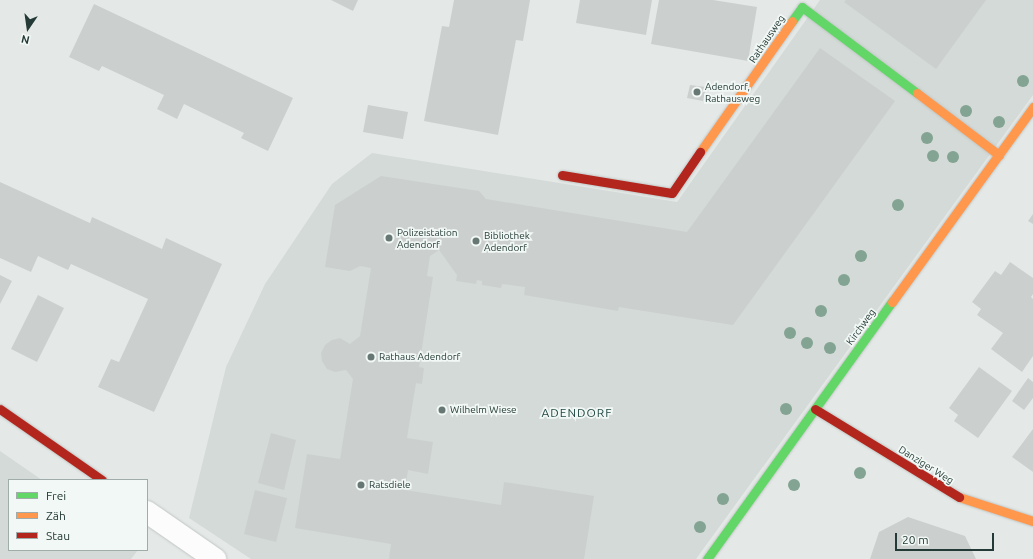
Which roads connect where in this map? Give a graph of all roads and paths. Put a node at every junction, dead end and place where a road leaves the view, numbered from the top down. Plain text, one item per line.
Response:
1 (1033, 107) edge
2 (999, 155) junction
3 (562, 175) dead end
4 (0, 409) edge
5 (815, 409) junction
6 (101, 479) edge
7 (148, 513) edge
8 (1033, 521) edge
9 (215, 559) edge
10 (707, 559) edge

1 - 2 street, Kirchweg
2 - 3 street, Rathausweg
2 - 5 street, Kirchweg
4 - 6 street
5 - 8 street, Danziger Weg
5 - 10 street, Kirchweg
7 - 9 street

